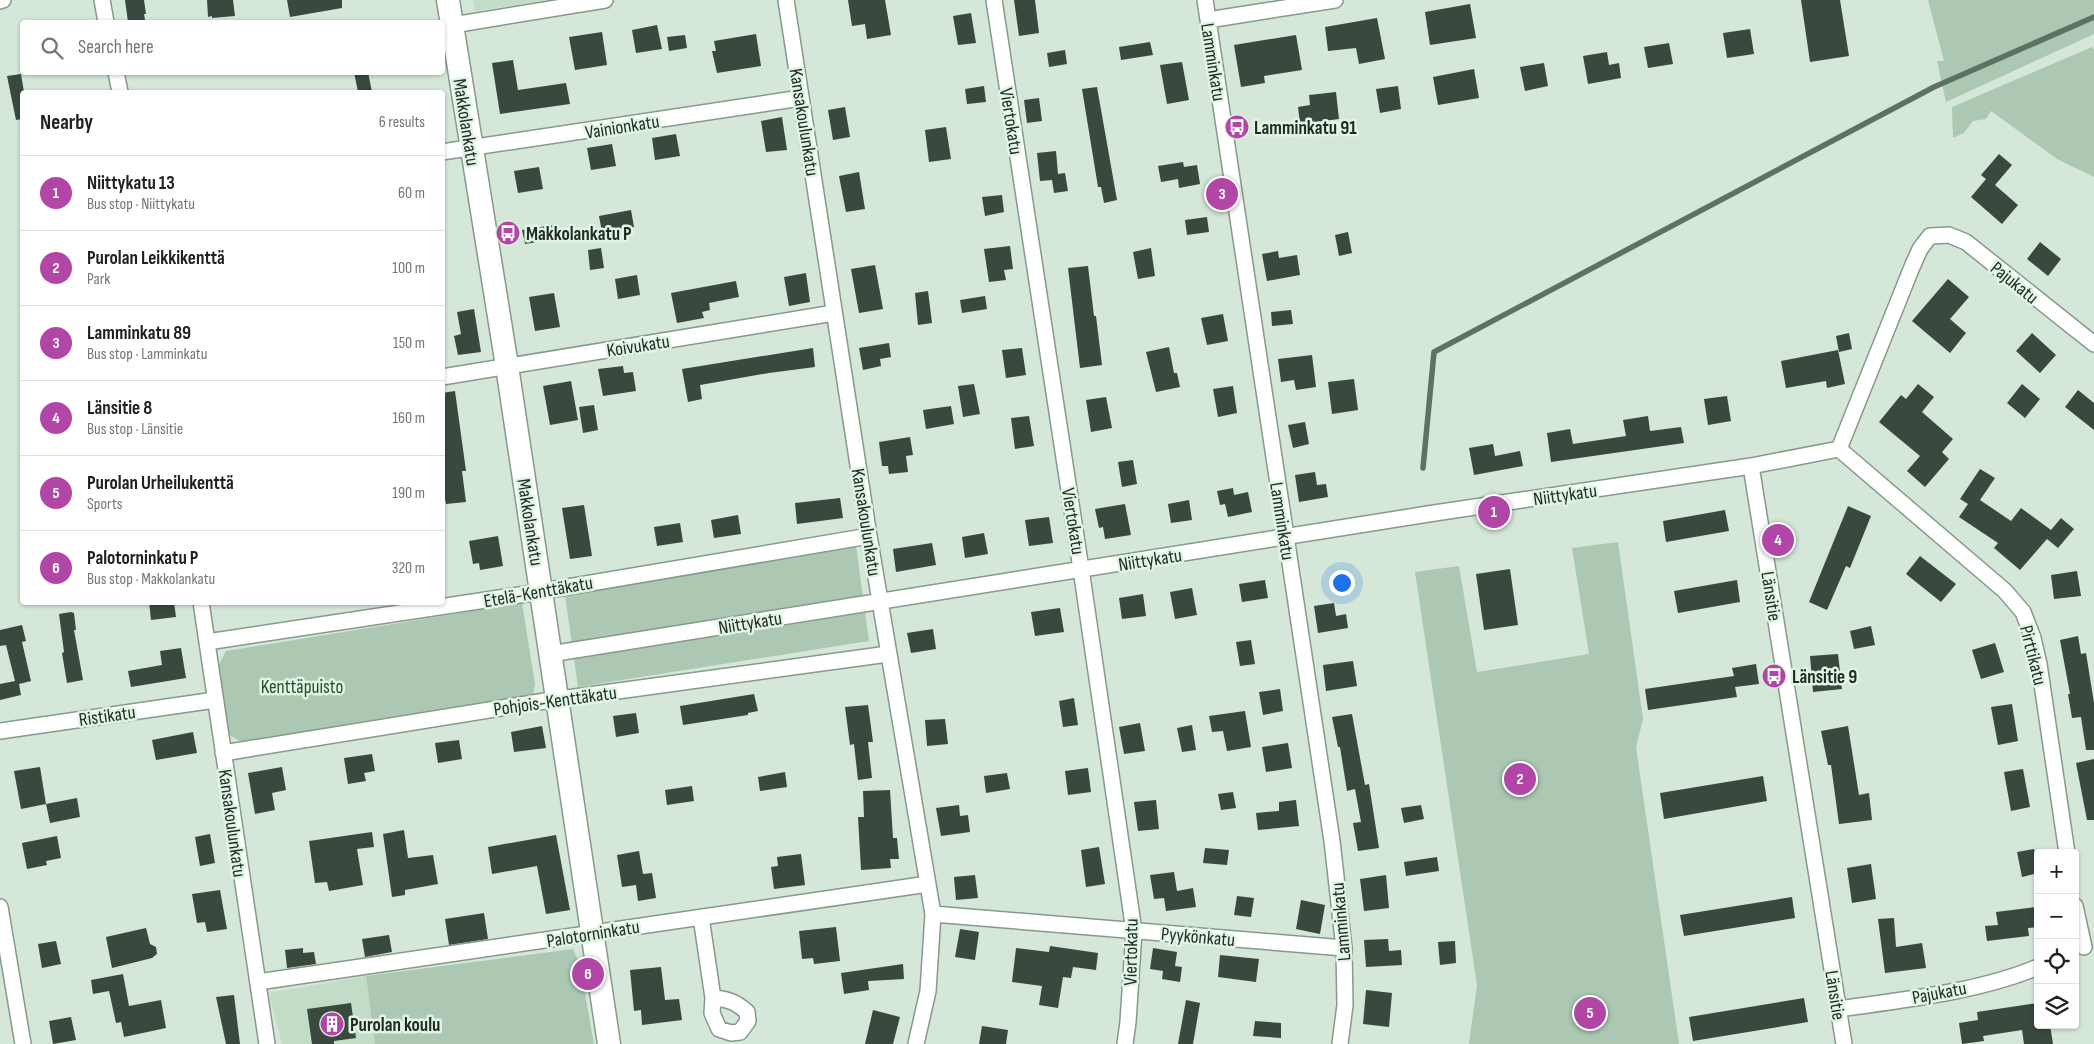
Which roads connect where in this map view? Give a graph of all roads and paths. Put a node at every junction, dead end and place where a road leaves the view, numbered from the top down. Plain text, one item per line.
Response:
1 (102, 0) edge
2 (448, 0) edge
3 (605, 0) edge
4 (786, 0) edge
5 (994, 0) edge
6 (1205, 0) edge
7 (1335, 0) edge
8 (106, 20) edge
9 (1208, 20) junction
10 (453, 25) junction
11 (117, 75) edge
12 (120, 90) edge
13 (801, 98) junction
14 (471, 148) junction
15 (445, 152) edge
16 (834, 313) junction
17 (2094, 344) edge
18 (507, 366) junction
19 (445, 376) edge
20 (1840, 449) junction
21 (1751, 466) junction
22 (869, 536) junction
23 (1286, 537) junction
24 (1081, 570) junction
25 (541, 591) junction
26 (880, 602) junction
27 (201, 605) edge
28 (207, 642) junction
29 (550, 654) junction
30 (888, 654) junction
31 (215, 700) junction
32 (559, 700) junction
33 (0, 731) edge
34 (223, 753) junction
35 (2066, 849) edge
36 (928, 884) junction
37 (0, 907) edge
38 (933, 914) junction
39 (701, 917) junction
40 (2079, 924) edge
41 (1134, 931) junction
42 (592, 933) junction
43 (2084, 947) edge
44 (1344, 948) junction
45 (2034, 969) edge
46 (258, 982) junction
47 (714, 998) dead end
48 (1839, 1009) junction
49 (23, 1044) edge
50 (267, 1044) edge
51 (609, 1044) edge
52 (916, 1044) edge
53 (1125, 1044) edge
54 (1340, 1044) edge
55 (1844, 1044) edge

1 - 8 street
2 - 10 street, Makkolankatu
3 - 10 street
4 - 13 street, Kansakoulunkatu
5 - 24 street, Viertokatu
6 - 9 street, Lamminkatu
7 - 9 street
9 - 23 street, Lamminkatu
10 - 14 street, Makkolankatu
11 - 12 street
13 - 14 street, Vainionkatu
13 - 16 street, Kansakoulunkatu
14 - 15 street, Vainionkatu
14 - 18 street, Makkolankatu
16 - 18 street, Koivukatu
16 - 22 street, Kansakoulunkatu
17 - 20 street, Pajukatu
18 - 19 street, Koivukatu
18 - 25 street, Makkolankatu
20 - 21 street
20 - 35 street, Pirttikatu
21 - 23 street, Niittykatu
21 - 48 street, Länsitie
22 - 25 street, Etelä-Kenttäkatu
22 - 26 street, Kansakoulunkatu
23 - 24 street, Niittykatu
23 - 44 street, Lamminkatu
24 - 26 street, Niittykatu
24 - 41 street, Viertokatu
25 - 28 street, Etelä-Kenttäkatu
25 - 29 street, Makkolankatu
26 - 29 street, Niittykatu
26 - 30 street, Kansakoulunkatu
27 - 28 street, Kansakoulunkatu
28 - 31 street, Kansakoulunkatu
29 - 32 street, Makkolankatu
30 - 32 street, Pohjois-Kenttäkatu
30 - 36 street, Kansakoulunkatu
31 - 33 street, Ristikatu
31 - 34 street, Kansakoulunkatu
32 - 34 street, Pohjois-Kenttäkatu
32 - 42 street, Makkolankatu
34 - 46 street, Kansakoulunkatu
36 - 38 street, Kansakoulunkatu
36 - 39 street, Palotorninkatu
37 - 49 street
38 - 41 street, Pyykönkatu
38 - 52 street, Kansakoulunkatu
39 - 42 street, Palotorninkatu
39 - 47 street
40 - 43 street
41 - 44 street, Pyykönkatu
41 - 53 street, Viertokatu
42 - 46 street, Palotorninkatu
42 - 51 street, Makkolankatu
44 - 54 street, Lamminkatu
45 - 48 street, Pajukatu
46 - 50 street, Kansakoulunkatu
48 - 55 street, Länsitie

